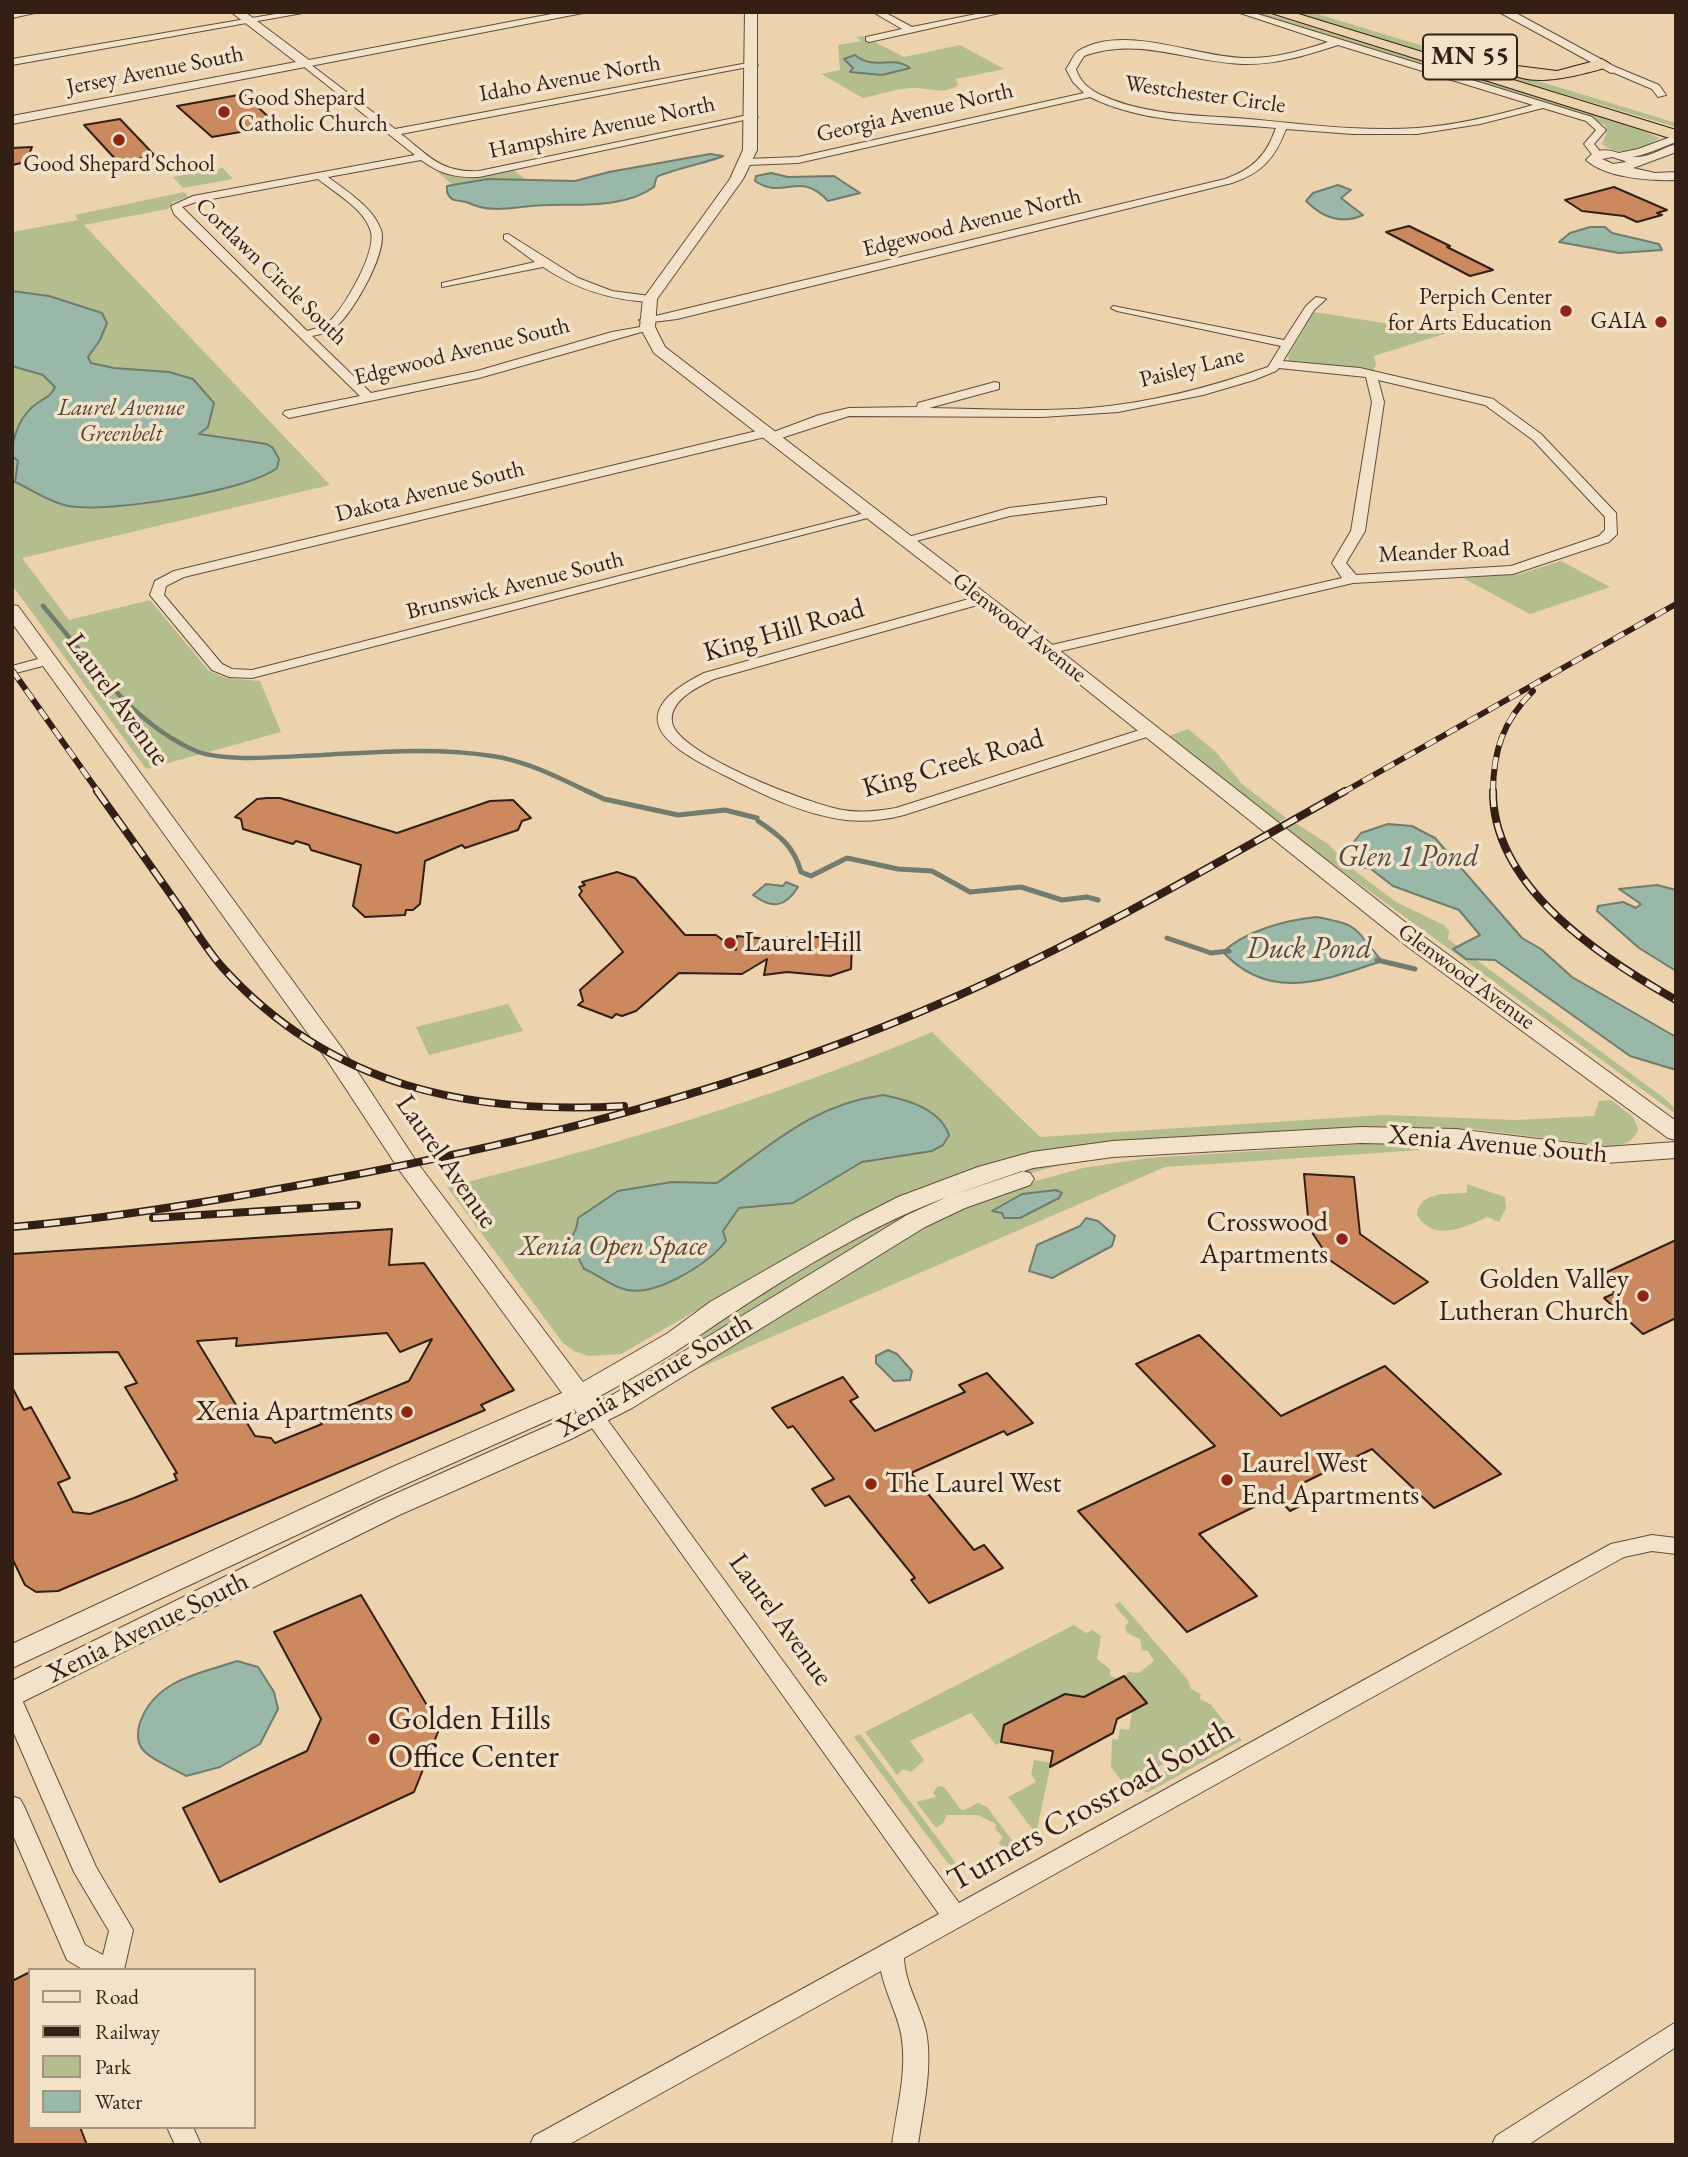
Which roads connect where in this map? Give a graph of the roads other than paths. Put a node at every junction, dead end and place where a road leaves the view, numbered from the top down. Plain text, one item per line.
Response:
1 (34, 12) edge
2 (237, 12) edge
3 (304, 12) edge
4 (582, 12) edge
5 (751, 12) edge
6 (877, 12) edge
7 (1000, 12) edge
8 (1241, 12) edge
9 (1275, 12) edge
10 (1319, 12) edge
11 (1505, 12) edge
12 (12, 15) edge
13 (252, 23) junction
14 (910, 30) junction
15 (869, 38) dead end
16 (1337, 42) junction
17 (12, 62) edge
18 (306, 64) junction
19 (753, 65) junction
20 (1609, 67) junction
21 (1512, 70) junction
22 (1590, 86) dead end
23 (1091, 94) junction
24 (1661, 95) dead end
25 (1604, 96) dead end
26 (1620, 103) junction
27 (1542, 105) junction
28 (753, 117) junction
29 (12, 120) edge
30 (1676, 120) edge
31 (1282, 125) junction
32 (394, 132) junction
33 (1676, 136) edge
34 (1594, 139) junction
35 (1676, 148) edge
36 (1616, 154) junction
37 (1598, 155) junction
38 (424, 156) junction
39 (746, 162) junction
40 (1634, 163) junction
41 (1612, 168) junction
42 (319, 176) junction
43 (1676, 176) edge
44 (508, 237) dead end
45 (543, 264) junction
46 (446, 285) dead end
47 (650, 299) junction
48 (1320, 299) dead end
49 (1117, 308) dead end
50 (645, 325) junction
51 (305, 335) junction
52 (1288, 344) junction
53 (1278, 364) junction
54 (1371, 374) junction
55 (995, 386) dead end
56 (369, 398) junction
57 (918, 412) junction
58 (289, 414) dead end
59 (768, 435) junction
60 (1101, 501) dead end
61 (873, 515) junction
62 (905, 540) junction
63 (1353, 579) junction
64 (984, 599) junction
65 (12, 610) edge
66 (184, 629) joint
67 (1048, 650) junction
68 (49, 660) junction
69 (12, 670) edge
70 (1151, 732) junction
71 (694, 755) joint
72 (1676, 1133) edge
73 (1676, 1150) edge
74 (587, 1406) junction
75 (1676, 1546) edge
76 (12, 1657) edge
77 (12, 1695) edge
78 (12, 1702) edge
79 (12, 1805) edge
80 (956, 1917) junction
81 (892, 1954) junction
82 (103, 1968) edge
83 (112, 1968) edge
84 (1676, 2033) edge
85 (181, 2129) edge
86 (188, 2145) edge
87 (543, 2145) edge
88 (905, 2145) edge
89 (1505, 2145) edge

1 - 12 street
2 - 13 street
3 - 13 street
4 - 18 street, Jersey Avenue South
5 - 19 street
6 - 14 street
7 - 14 street
8 - 16 street
9 - 33 highway, MN 55
10 - 21 highway, MN 55
11 - 20 street
13 - 17 street
13 - 18 street
14 - 15 street
16 - 23 street, Westchester Circle
16 - 27 street
18 - 29 street, Jersey Avenue South
18 - 32 street
19 - 28 street
19 - 32 street, Idaho Avenue North
20 - 21 highway
20 - 22 highway
20 - 24 street
21 - 26 highway, MN 55
23 - 31 street, Westchester Circle
23 - 39 street, Georgia Avenue North
25 - 26 highway
26 - 30 highway, MN 55
27 - 31 street, Westchester Circle
27 - 34 street
28 - 38 street, Hampshire Avenue North
28 - 39 street
31 - 50 street, Edgewood Avenue North
32 - 38 street
33 - 36 street
34 - 36 street
34 - 37 street
35 - 40 street
36 - 37 street
36 - 40 street
37 - 41 street
38 - 42 street
39 - 47 street
40 - 41 street
40 - 43 street
41 - 43 street
42 - 51 street
42 - 51 street, Cortlawn Circle South
44 - 45 street
45 - 46 street
45 - 47 street
47 - 50 street
48 - 52 street
49 - 52 street, Paisley Lane
50 - 56 street, Edgewood Avenue South
50 - 59 street, Glenwood Avenue
51 - 56 street, Cortlawn Circle South
52 - 53 street, Paisley Lane
53 - 54 street, Meander Road
53 - 57 street, Paisley Lane
54 - 63 street
54 - 63 street, Meander Road
55 - 57 street, Paisley Lane
56 - 58 street, Edgewood Avenue South
57 - 59 street, Paisley Lane
59 - 61 street, Glenwood Avenue
59 - 66 street, Dakota Avenue South
60 - 62 street
61 - 62 street, Glenwood Avenue
61 - 66 street, Brunswick Avenue South
62 - 64 street, Glenwood Avenue
63 - 67 street, Meander Road
64 - 67 street, Glenwood Avenue
64 - 71 street, King Hill Road
65 - 68 street, Laurel Avenue
67 - 70 street, Glenwood Avenue
68 - 69 street
68 - 74 street, Laurel Avenue
70 - 71 street, King Creek Road
70 - 72 street, Glenwood Avenue
73 - 74 street, Xenia Avenue South
74 - 76 street, Xenia Avenue South
74 - 77 street, Xenia Avenue South
74 - 80 street, Laurel Avenue
75 - 80 street, Turners Crossroad South
78 - 83 street
79 - 82 street
80 - 81 street, Turners Crossroad South
81 - 87 street, Turners Crossroad South
81 - 88 street
84 - 89 street
85 - 86 street

